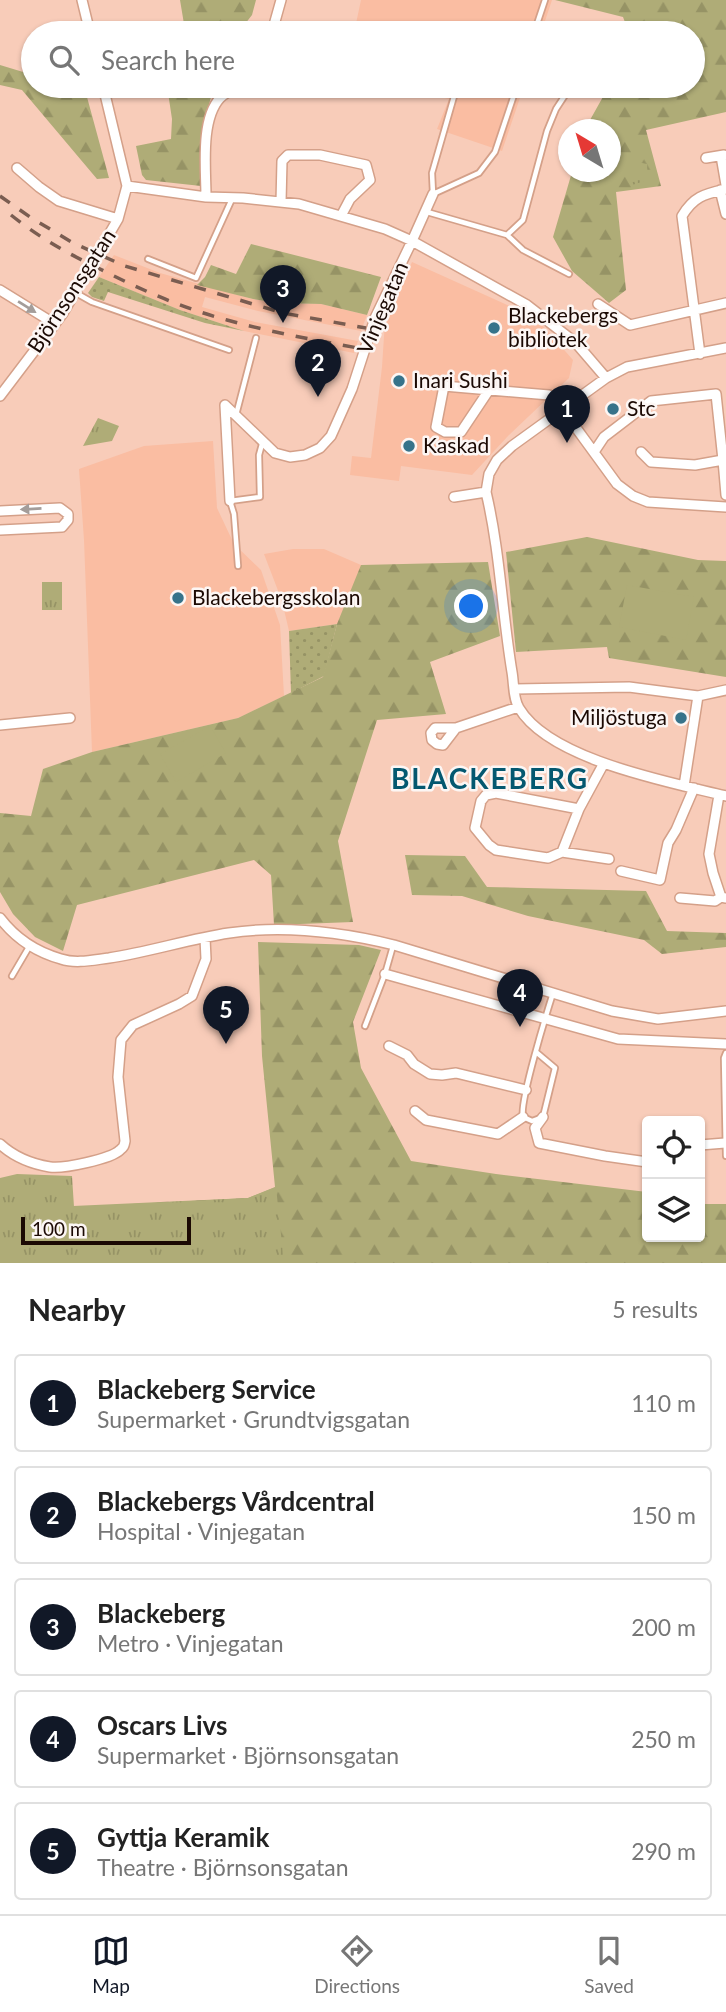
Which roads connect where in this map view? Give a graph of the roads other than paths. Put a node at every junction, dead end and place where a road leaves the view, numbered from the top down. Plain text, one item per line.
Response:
1 (82, 0) edge
2 (281, 0) edge
3 (545, 0) edge
4 (87, 21) edge
5 (275, 21) edge
6 (538, 21) edge
7 (106, 98) edge
8 (221, 98) edge
9 (454, 98) edge
10 (513, 98) edge
11 (563, 98) edge
12 (723, 155) edge
13 (706, 158) dead end
14 (17, 168) dead end
15 (127, 186) junction
16 (724, 188) edge
17 (433, 194) junction
18 (205, 197) junction
19 (232, 198) junction
20 (281, 202) junction
21 (427, 212) junction
22 (726, 214) edge
23 (341, 216) junction
24 (118, 219) junction
25 (508, 235) junction
26 (412, 241) junction
27 (148, 259) dead end
28 (569, 274) dead end
29 (0, 290) edge
30 (76, 293) junction
31 (726, 303) edge
32 (598, 304) dead end
33 (693, 311) junction
34 (55, 324) junction
35 (256, 338) dead end
36 (726, 348) edge
37 (229, 350) dead end
38 (700, 354) junction
39 (606, 378) junction
40 (489, 390) junction
41 (0, 396) edge
42 (563, 411) junction
43 (236, 416) junction
44 (263, 442) junction
45 (594, 452) junction
46 (641, 452) dead end
47 (724, 460) edge
48 (486, 492) junction
49 (726, 495) edge
50 (454, 497) dead end
51 (230, 501) junction
52 (726, 507) edge
53 (0, 511) edge
54 (0, 530) edge
55 (238, 566) dead end
56 (514, 689) junction
57 (726, 690) edge
58 (698, 696) junction
59 (517, 707) junction
60 (70, 718) dead end
61 (0, 725) edge
62 (456, 728) dead end
63 (604, 763) junction
64 (689, 787) junction
65 (722, 795) edge
66 (579, 809) junction
67 (562, 852) junction
68 (609, 859) dead end
69 (621, 871) dead end
70 (680, 898) dead end
71 (724, 898) edge
72 (0, 918) edge
73 (205, 938) junction
74 (394, 945) junction
75 (29, 947) junction
76 (385, 974) junction
77 (12, 976) dead end
78 (553, 993) junction
79 (726, 1011) edge
80 (545, 1020) junction
81 (365, 1026) dead end
82 (726, 1044) edge
83 (389, 1046) dead end
84 (536, 1052) junction
85 (726, 1053) edge
86 (526, 1090) junction
87 (415, 1111) dead end
88 (523, 1117) junction
89 (543, 1117) junction
90 (725, 1143) edge
91 (0, 1144) edge
92 (705, 1145) edge
93 (726, 1156) edge
94 (642, 1161) edge

1 - 4 street
2 - 5 street
3 - 6 lane
7 - 15 street, Björnsonsgatan
8 - 18 street
9 - 17 lane
10 - 17 lane
11 - 25 lane
12 - 13 street
12 - 16 street
14 - 24 street, Björnsonsgatan
15 - 18 street
15 - 24 street, Björnsonsgatan
16 - 22 street
16 - 33 street
17 - 21 street, Vinjegatan
18 - 19 street
19 - 20 street
19 - 27 lane
20 - 23 street
20 - 23 street
21 - 25 lane
21 - 26 street, Vinjegatan
23 - 26 street
24 - 30 street, Björnsonsgatan
25 - 28 lane
26 - 39 street
26 - 44 street, Vinjegatan
29 -> 34 street
30 - 34 street, Björnsonsgatan
30 - 37 lane
31 - 33 street
32 - 33 street
33 - 38 street
34 - 41 street, Björnsonsgatan
35 - 43 lane
36 - 38 street
38 - 39 street
39 - 42 street
40 - 40 street
40 - 42 street
42 - 45 street
42 - 48 street
43 - 44 street, Vinjegatan
43 - 51 street
44 - 51 lane
45 - 47 street
45 - 52 street
46 - 47 street
47 - 49 street
48 - 50 street
48 - 56 street
51 - 55 lane
54 -> 53 street
56 - 58 street
56 - 59 street
57 - 58 street
58 - 64 street
59 - 62 street
59 - 63 street
60 - 61 street
63 - 64 street
63 - 66 street
64 - 65 street
64 - 69 street
65 - 71 street
66 - 67 street
66 - 67 street
67 - 68 street
70 - 71 street
72 - 75 street
73 - 74 street
73 - 75 street
73 - 91 street
74 - 76 lane
74 - 78 street
75 - 77 lane
76 - 80 street
76 - 81 lane
78 - 79 street
78 - 80 lane
80 - 82 street
80 - 84 lane
83 - 86 street
84 - 86 lane
84 - 89 lane
85 - 90 lane
86 - 88 lane
87 - 88 street
88 - 89 lane
89 - 94 street
90 - 92 street
90 - 93 lane

